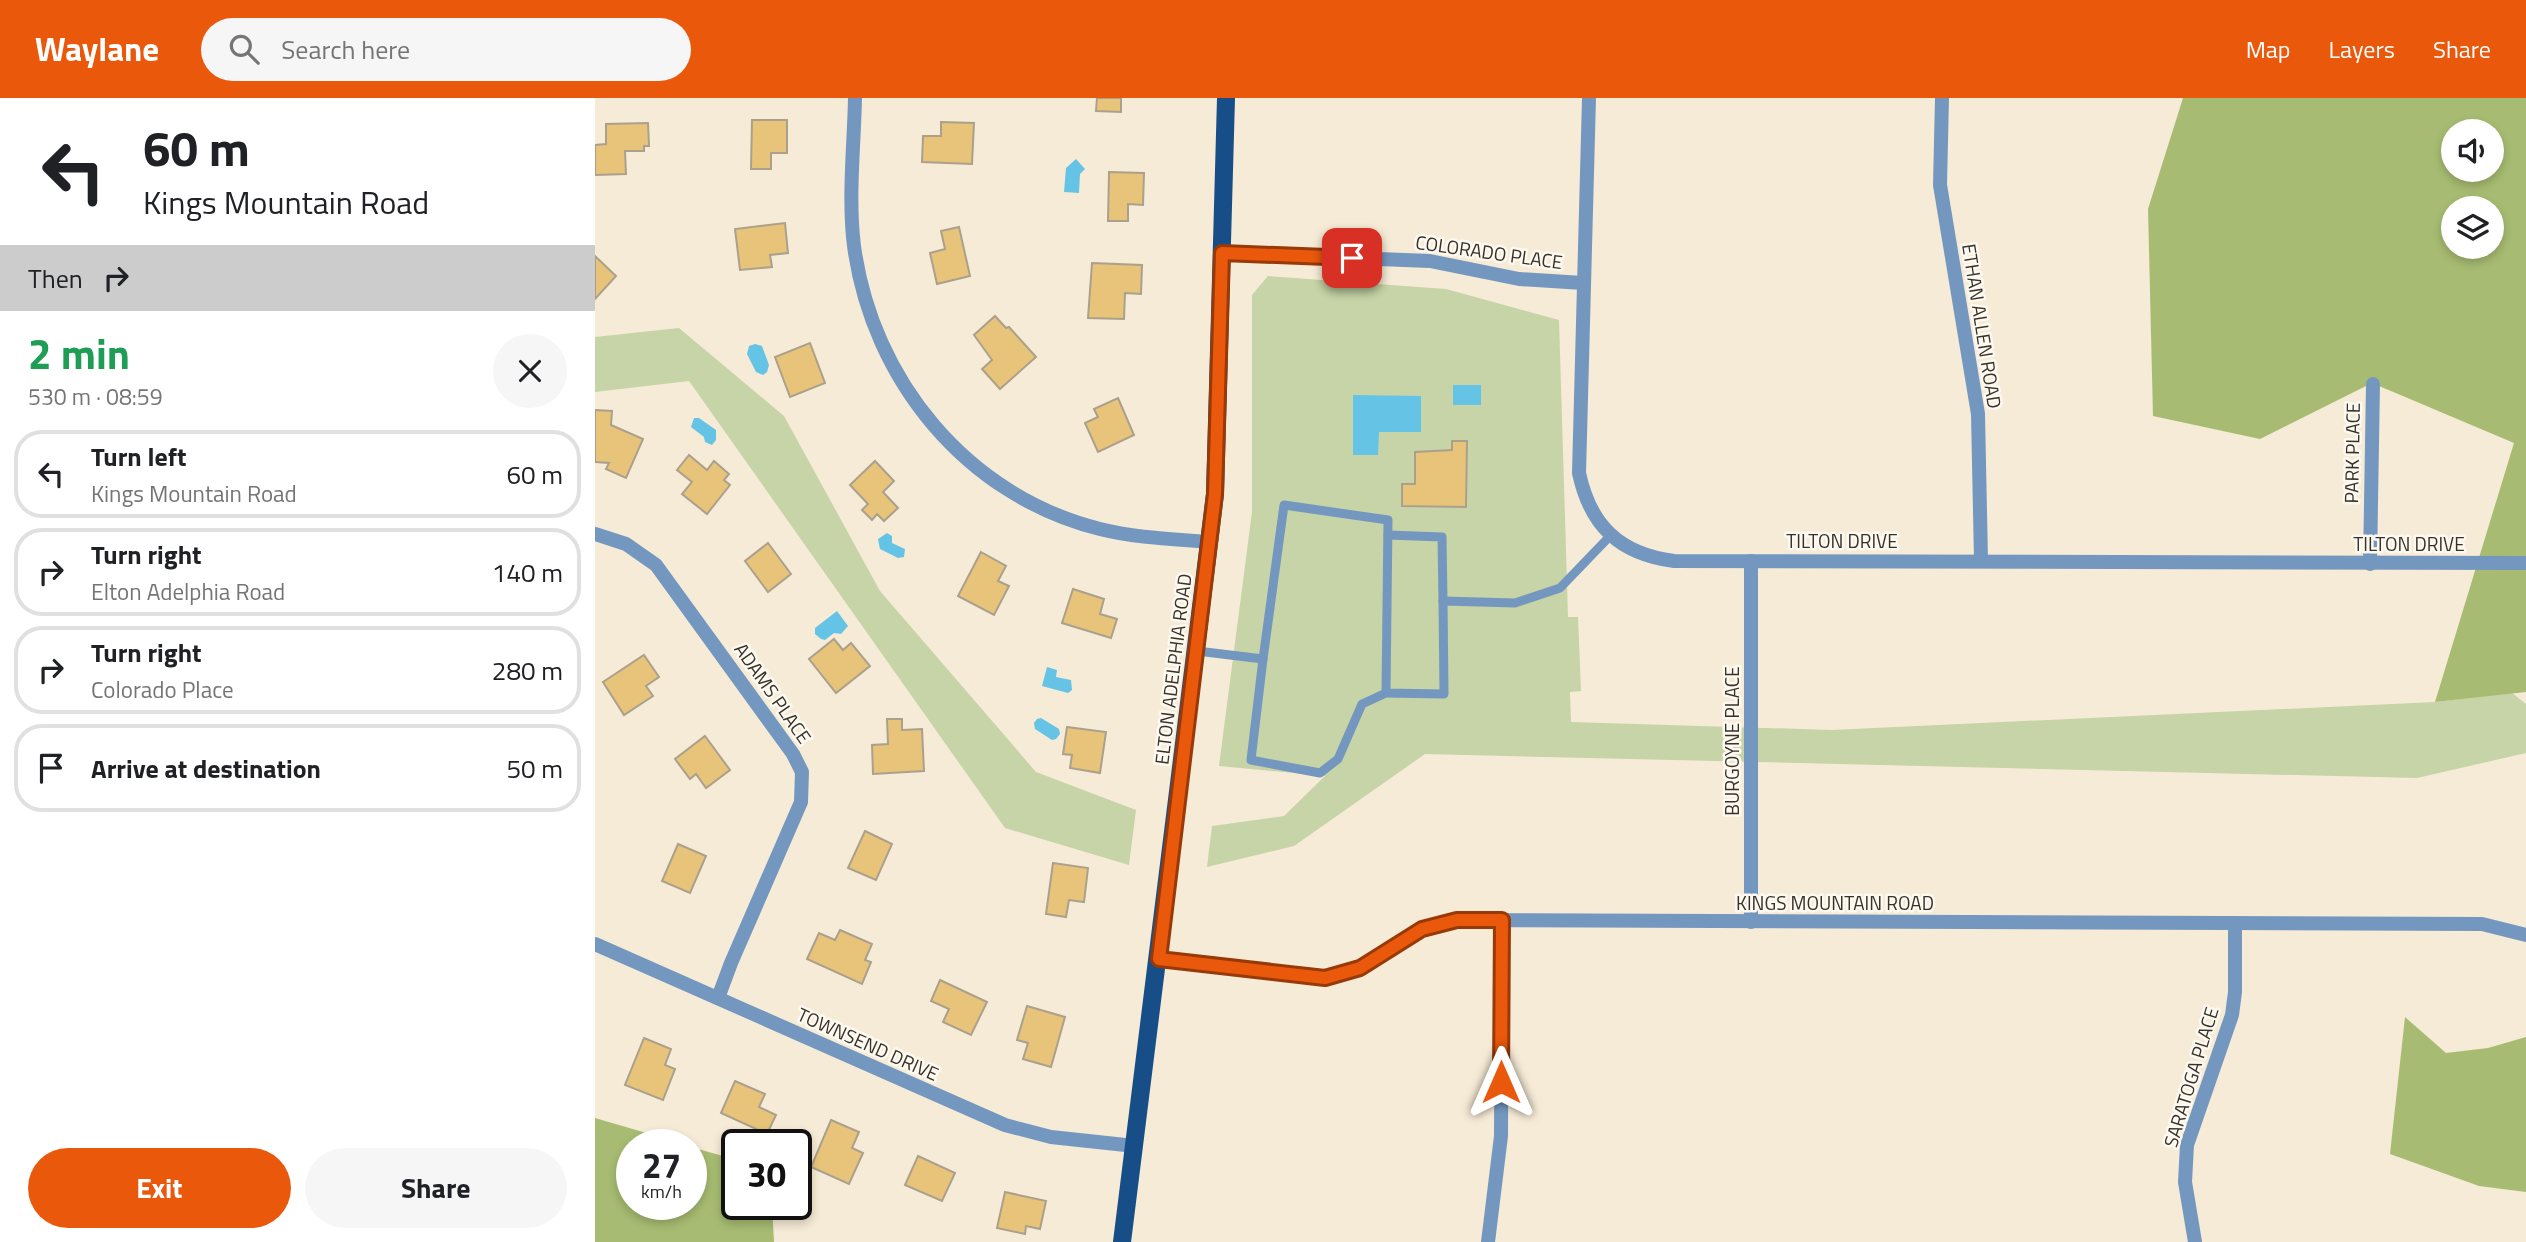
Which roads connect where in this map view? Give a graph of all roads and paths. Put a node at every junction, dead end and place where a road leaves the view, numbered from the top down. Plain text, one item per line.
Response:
1 (855, 98) edge
2 (1226, 98) edge
3 (1589, 98) edge
4 (1942, 98) edge
5 (1222, 253) junction
6 (1583, 284) junction
7 (2372, 384) dead end
8 (595, 534) edge
9 (1388, 535) junction
10 (1611, 535) junction
11 (1210, 542) junction
12 (1981, 560) junction
13 (1751, 561) junction
14 (2526, 563) edge
15 (2370, 564) junction
16 (1443, 601) junction
17 (1196, 652) junction
18 (1263, 659) junction
19 (1386, 694) junction
20 (1502, 920) junction
21 (1751, 922) junction
22 (2235, 923) junction
23 (2526, 935) edge
24 (595, 944) edge
25 (1159, 959) junction
26 (718, 999) junction
27 (1135, 1146) junction
28 (1122, 1242) edge
29 (1488, 1242) edge
30 (2195, 1242) edge

1 - 11 street
2 - 5 main road, ELTON ADELPHIA ROAD
3 - 6 street, TILTON DRIVE
4 - 12 street, ETHAN ALLEN ROAD
5 - 6 street, COLORADO PLACE
5 - 11 main road, ELTON ADELPHIA ROAD
6 - 10 street, TILTON DRIVE
7 - 15 street, PARK PLACE
8 - 26 street, ADAMS PLACE
9 - 16 lane
9 - 18 lane
9 - 19 lane
10 - 13 street, TILTON DRIVE
10 - 16 lane
11 - 17 main road, ELTON ADELPHIA ROAD
12 - 13 street, TILTON DRIVE
12 - 15 street, TILTON DRIVE
13 - 21 street, BURGOYNE PLACE
14 - 15 street, TILTON DRIVE
16 - 19 lane
17 - 18 lane
17 - 25 main road, ELTON ADELPHIA ROAD
18 - 19 lane
20 - 21 street, KINGS MOUNTAIN ROAD
20 - 25 street, KINGS MOUNTAIN ROAD
20 - 29 street
21 - 22 street, KINGS MOUNTAIN ROAD
22 - 23 street, KINGS MOUNTAIN ROAD
22 - 30 street, SARATOGA PLACE
24 - 26 street, TOWNSEND DRIVE
25 - 27 main road, ELTON ADELPHIA ROAD
26 - 27 street, TOWNSEND DRIVE
27 - 28 main road, ELTON ADELPHIA ROAD

